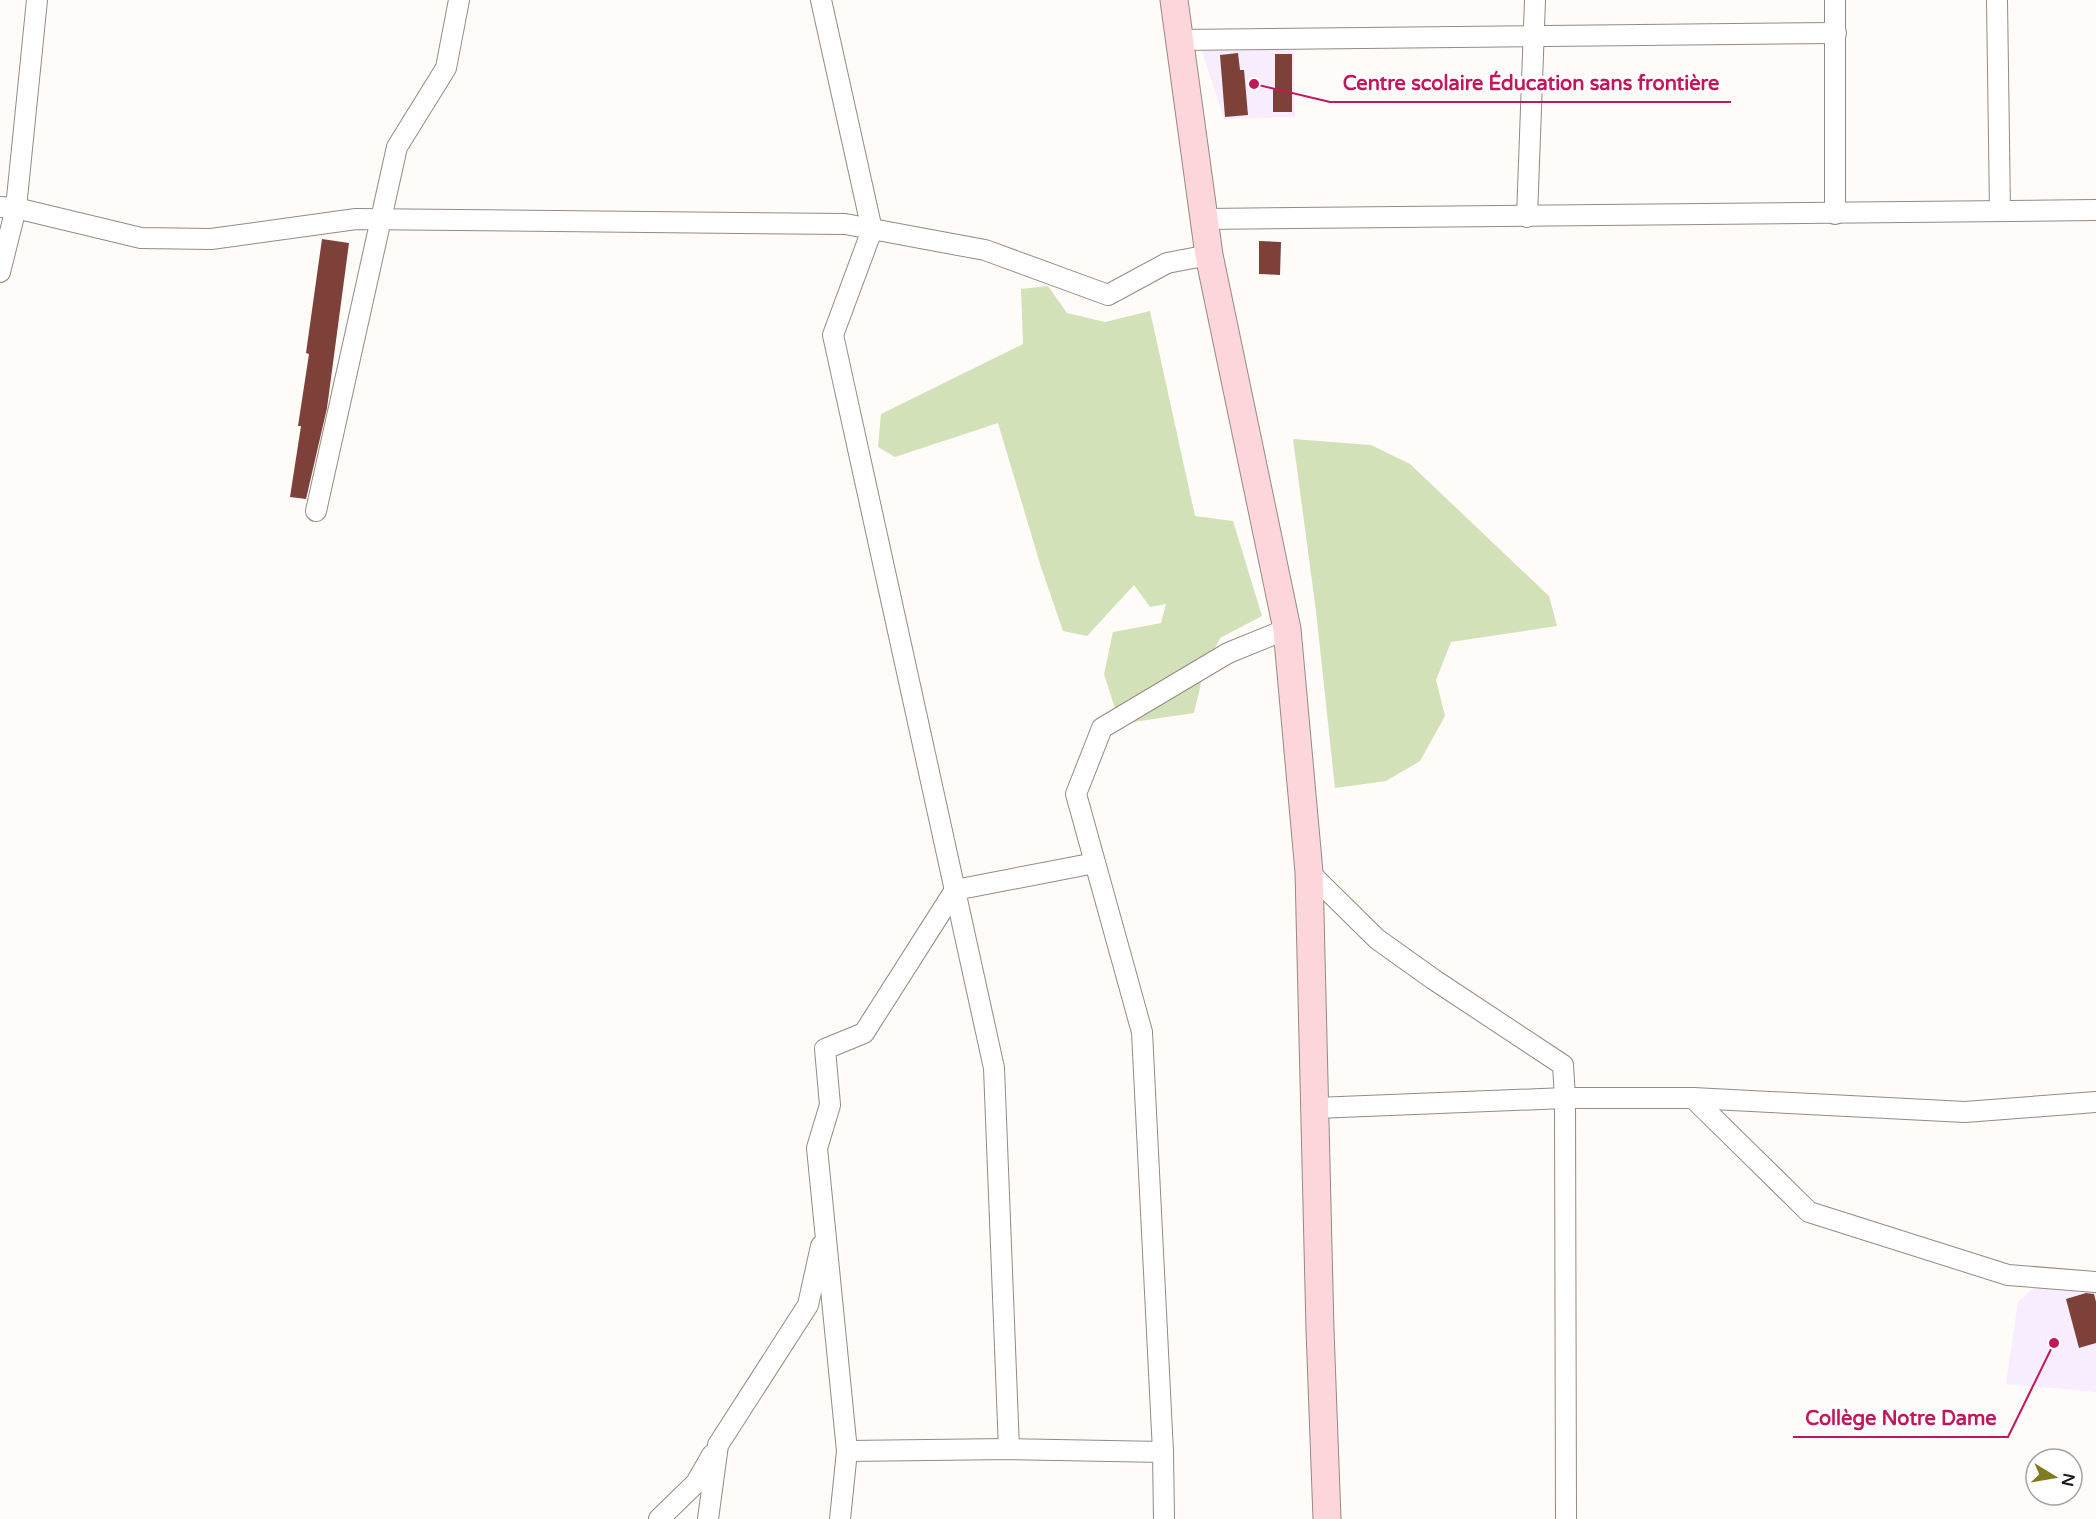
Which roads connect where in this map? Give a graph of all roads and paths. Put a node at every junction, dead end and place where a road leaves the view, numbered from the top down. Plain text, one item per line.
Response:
1 (37, 0) edge
2 (459, 0) edge
3 (820, 0) edge
4 (1174, 0) edge
5 (1535, 0) edge
6 (1835, 0) edge
7 (1997, 0) edge
8 (1836, 33) junction
9 (1535, 37) junction
10 (1179, 39) junction
11 (0, 196) edge
12 (8, 208) edge
13 (2096, 210) edge
14 (2000, 211) junction
15 (1835, 214) junction
16 (1527, 217) junction
17 (1204, 219) junction
18 (381, 220) junction
19 (873, 230) junction
20 (1209, 255) junction
21 (0, 272) edge
22 (316, 511) dead end
23 (1287, 629) junction
24 (1095, 863) junction
25 (1309, 872) junction
26 (955, 890) junction
27 (1565, 1098) junction
28 (1693, 1098) junction
29 (2096, 1102) edge
30 (1316, 1108) junction
31 (825, 1229) junction
32 (2096, 1282) edge
33 (718, 1445) junction
34 (1009, 1449) junction
35 (847, 1451) junction
36 (1163, 1452) junction
37 (659, 1519) edge
38 (708, 1519) edge
39 (840, 1519) edge
40 (1164, 1519) edge
41 (1327, 1519) edge
42 (1566, 1519) edge

1 - 12 street
2 - 18 street
3 - 19 street
4 - 10 main road
5 - 9 street
6 - 8 street
7 - 14 street
8 - 9 street
8 - 15 street
9 - 10 street
9 - 16 street
10 - 17 main road
11 - 12 street
12 - 18 street
12 - 21 street
13 - 14 street
14 - 15 street
15 - 16 street
16 - 17 street
17 - 20 main road
18 - 19 street
18 - 22 street
19 - 20 street
19 - 26 street
20 - 23 main road
23 - 24 street
23 - 25 main road
24 - 26 street
24 - 36 street
25 - 27 street
25 - 30 main road
26 - 31 street
26 - 34 street
27 - 28 street
27 - 30 street
27 - 42 street
28 - 29 street
28 - 32 street
30 - 41 main road
31 - 33 street
31 - 35 street
33 - 37 street
33 - 38 street
34 - 35 street
34 - 36 street
35 - 39 street
36 - 40 street

